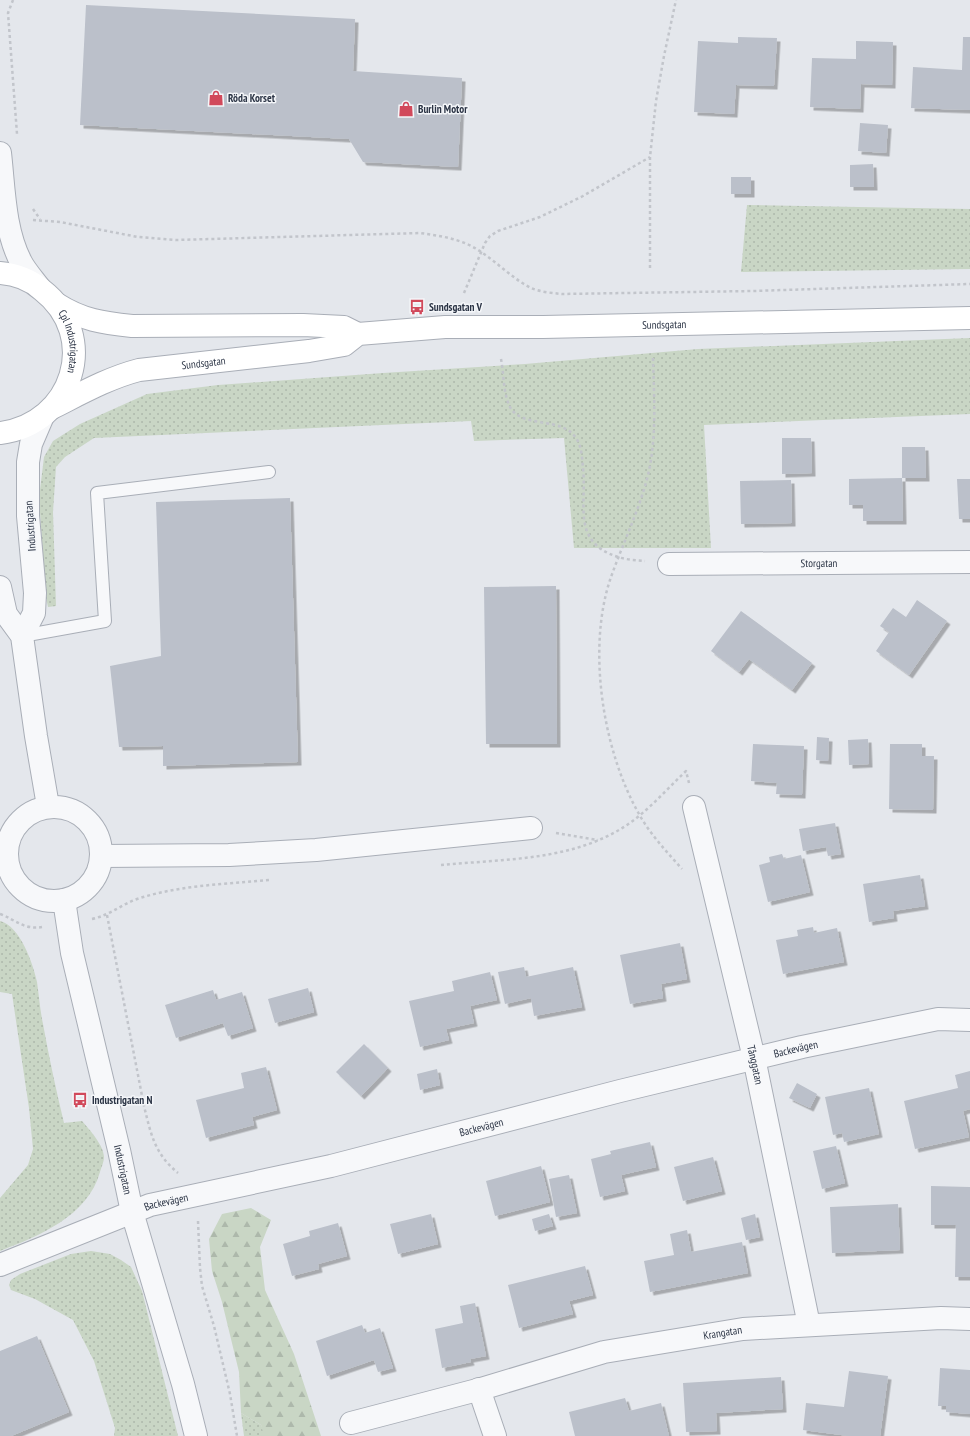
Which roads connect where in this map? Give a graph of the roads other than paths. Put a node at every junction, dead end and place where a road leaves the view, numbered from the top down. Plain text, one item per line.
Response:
1 (0, 153) edge
2 (0, 273) edge
3 (38, 287) junction
4 (57, 304) junction
5 (970, 318) edge
6 (358, 334) junction
7 (48, 412) junction
8 (0, 432) edge
9 (269, 472) dead end
10 (970, 562) edge
11 (669, 564) dead end
12 (0, 587) edge
13 (22, 636) junction
14 (48, 806) junction
15 (694, 807) dead end
16 (531, 828) road end
17 (101, 856) junction
18 (3, 862) edge
19 (64, 900) junction
20 (970, 1020) edge
21 (754, 1058) junction
22 (132, 1212) junction
23 (0, 1265) edge
24 (970, 1319) edge
25 (809, 1325) junction
26 (482, 1389) junction
27 (351, 1423) dead end
28 (196, 1436) edge
29 (495, 1436) edge

1 - 3 street
2 - 3 main road, Cpl Industrigatan
3 - 4 main road, Cpl Industrigatan
4 - 6 main road, Sundsgatan
4 - 7 main road, Cpl Industrigatan
5 - 6 main road, Sundsgatan
6 - 7 main road, Sundsgatan
7 - 8 main road, Cpl Industrigatan
7 - 13 street, Industrigatan
9 - 13 lane
10 - 11 street, Storgatan
12 - 13 street
13 - 14 street
14 - 17 street
14 - 18 street
15 - 21 street, Tånggatan
16 - 17 street
17 - 19 street
18 - 19 street
19 - 22 street, Industrigatan
20 - 21 street, Backevägen
21 - 22 street, Backevägen
21 - 25 street, Tånggatan
22 - 23 street, Backevägen
22 - 28 street, Industrigatan
24 - 25 street, Krangatan
25 - 26 street, Krangatan
26 - 27 street, Krangatan
26 - 29 street

